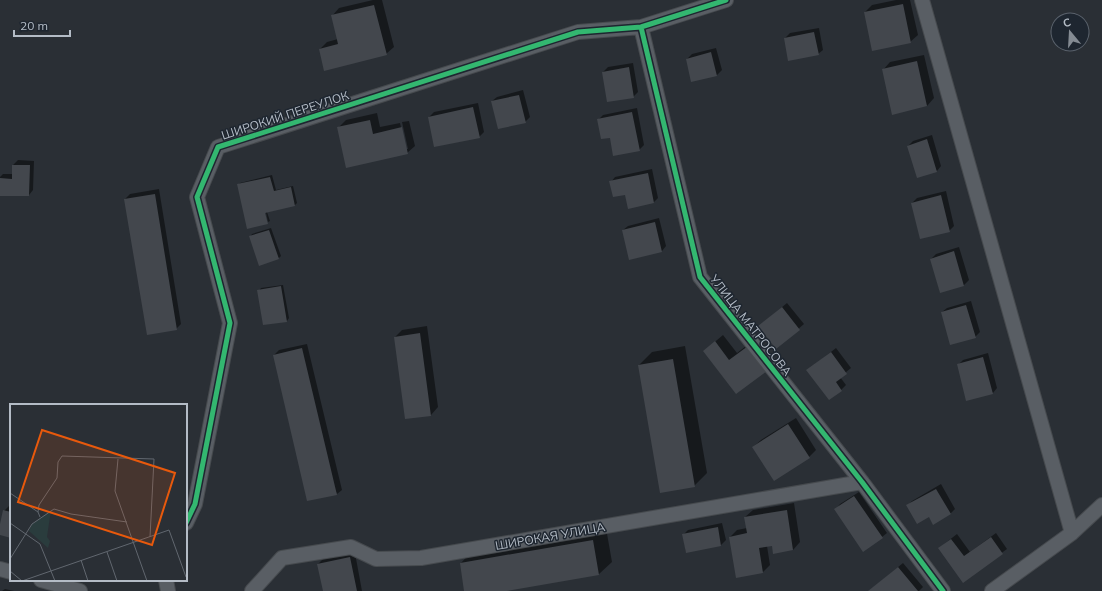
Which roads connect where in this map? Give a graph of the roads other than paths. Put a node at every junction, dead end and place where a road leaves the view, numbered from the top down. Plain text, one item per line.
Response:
1 (726, 0) edge
2 (922, 0) edge
3 (641, 26) junction
4 (862, 482) junction
5 (1102, 505) edge
6 (187, 521) edge
7 (1072, 533) junction
8 (0, 569) edge
9 (10, 572) edge
10 (45, 581) edge
11 (166, 581) edge
12 (80, 591) edge
13 (168, 591) edge
14 (252, 591) edge
15 (943, 591) edge
16 (992, 591) edge

1 - 3 street
2 - 7 street
3 - 4 street, УЛИЦА МАТРОСОВА
3 - 6 street, ШИРОКИЙ ПЕРЕУЛОК
4 - 14 street, ШИРОКАЯ УЛИЦА
4 - 15 street, УЛИЦА МАТРОСОВА
5 - 7 street
7 - 16 street
8 - 9 street
10 - 12 street
11 - 13 street

